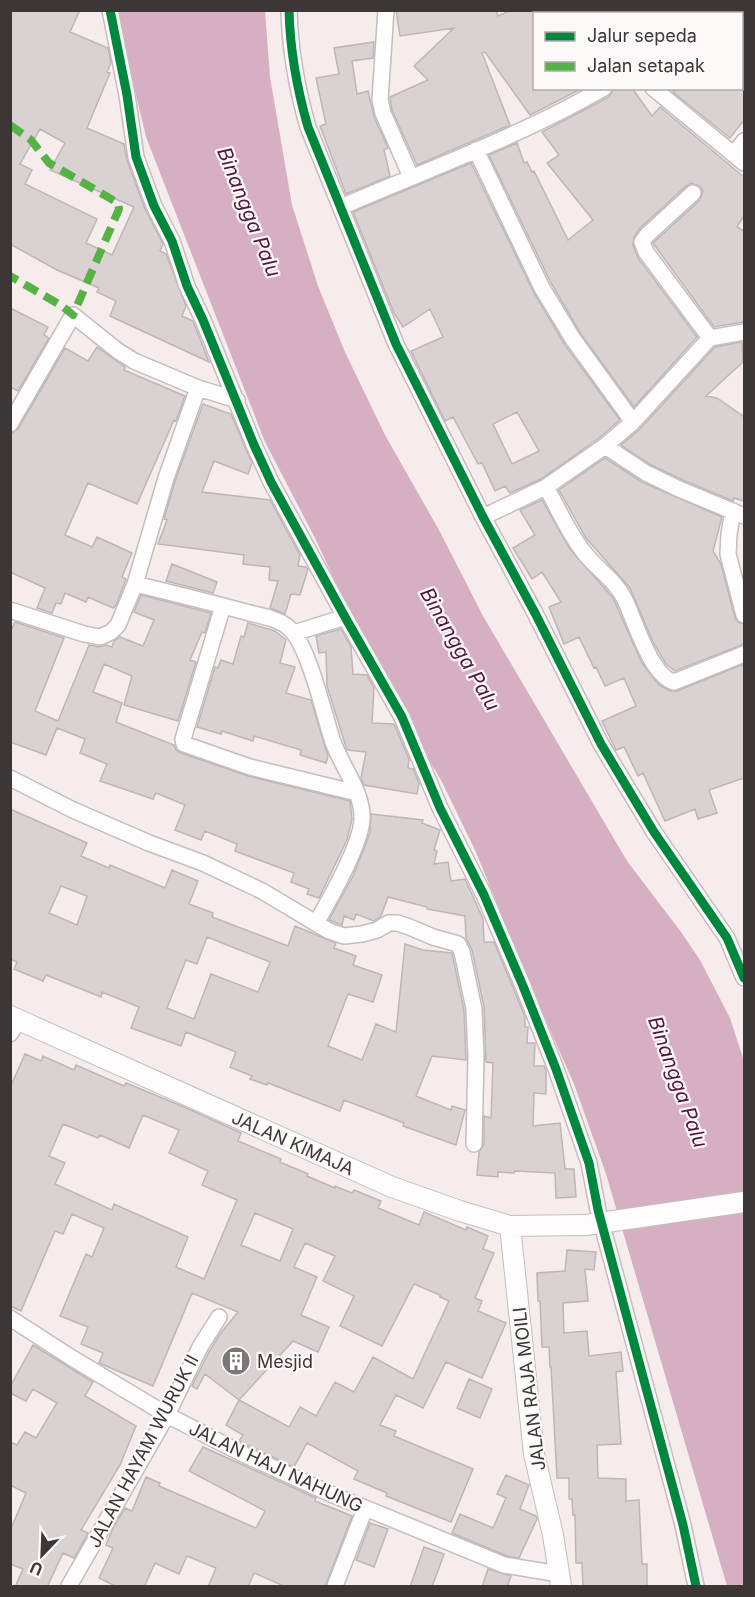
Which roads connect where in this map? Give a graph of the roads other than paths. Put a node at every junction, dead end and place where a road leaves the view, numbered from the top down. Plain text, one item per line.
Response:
1 (110, 10) edge
2 (289, 10) edge
3 (386, 10) edge
4 (600, 90) edge
5 (655, 90) edge
6 (744, 141) edge
7 (476, 150) junction
8 (739, 159) edge
9 (411, 177) junction
10 (693, 193) dead end
11 (341, 207) junction
12 (744, 332) edge
13 (710, 338) junction
14 (198, 388) junction
15 (237, 400) junction
16 (633, 422) junction
17 (10, 424) edge
18 (605, 446) junction
19 (546, 486) junction
20 (739, 514) edge
21 (483, 517) junction
22 (135, 584) junction
23 (223, 606) junction
24 (10, 610) edge
25 (744, 615) edge
26 (345, 617) junction
27 (294, 633) junction
28 (744, 654) edge
29 (10, 778) edge
30 (357, 793) junction
31 (316, 923) junction
32 (744, 978) edge
33 (13, 1023) edge
34 (474, 1144) dead end
35 (744, 1202) edge
36 (510, 1226) junction
37 (219, 1317) dead end
38 (10, 1318) edge
39 (167, 1415) junction
40 (365, 1509) junction
41 (560, 1580) edge
42 (69, 1587) edge
43 (335, 1587) edge
44 (696, 1587) edge

1 - 15 street
2 - 11 street
3 - 9 street
4 - 7 street
5 - 8 street
6 - 8 street
7 - 9 street
7 - 16 street
9 - 11 street
10 - 13 street
11 - 21 street
12 - 13 street
13 - 16 street
14 - 15 street
14 - 17 street
14 - 22 street
15 - 26 street
16 - 18 street
18 - 19 street
18 - 20 street
19 - 21 street
19 - 28 street
20 - 25 street
21 - 32 street
22 - 23 street
22 - 24 street
23 - 27 street
23 - 30 street
26 - 27 street
26 - 44 street
27 - 30 street
29 - 31 street
30 - 31 street
31 - 34 street
33 - 36 street, JALAN KIMAJA
35 - 36 street, JALAN KIMAJA, bridge
36 - 41 street, JALAN RAJA MOILI
37 - 39 street, JALAN HAYAM WURUK II
38 - 39 street, JALAN HAJI NAHUNG
39 - 40 street, JALAN HAJI NAHUNG
39 - 42 street, JALAN HAYAM WURUK II
40 - 41 street, JALAN HAJI NAHUNG
40 - 43 street

